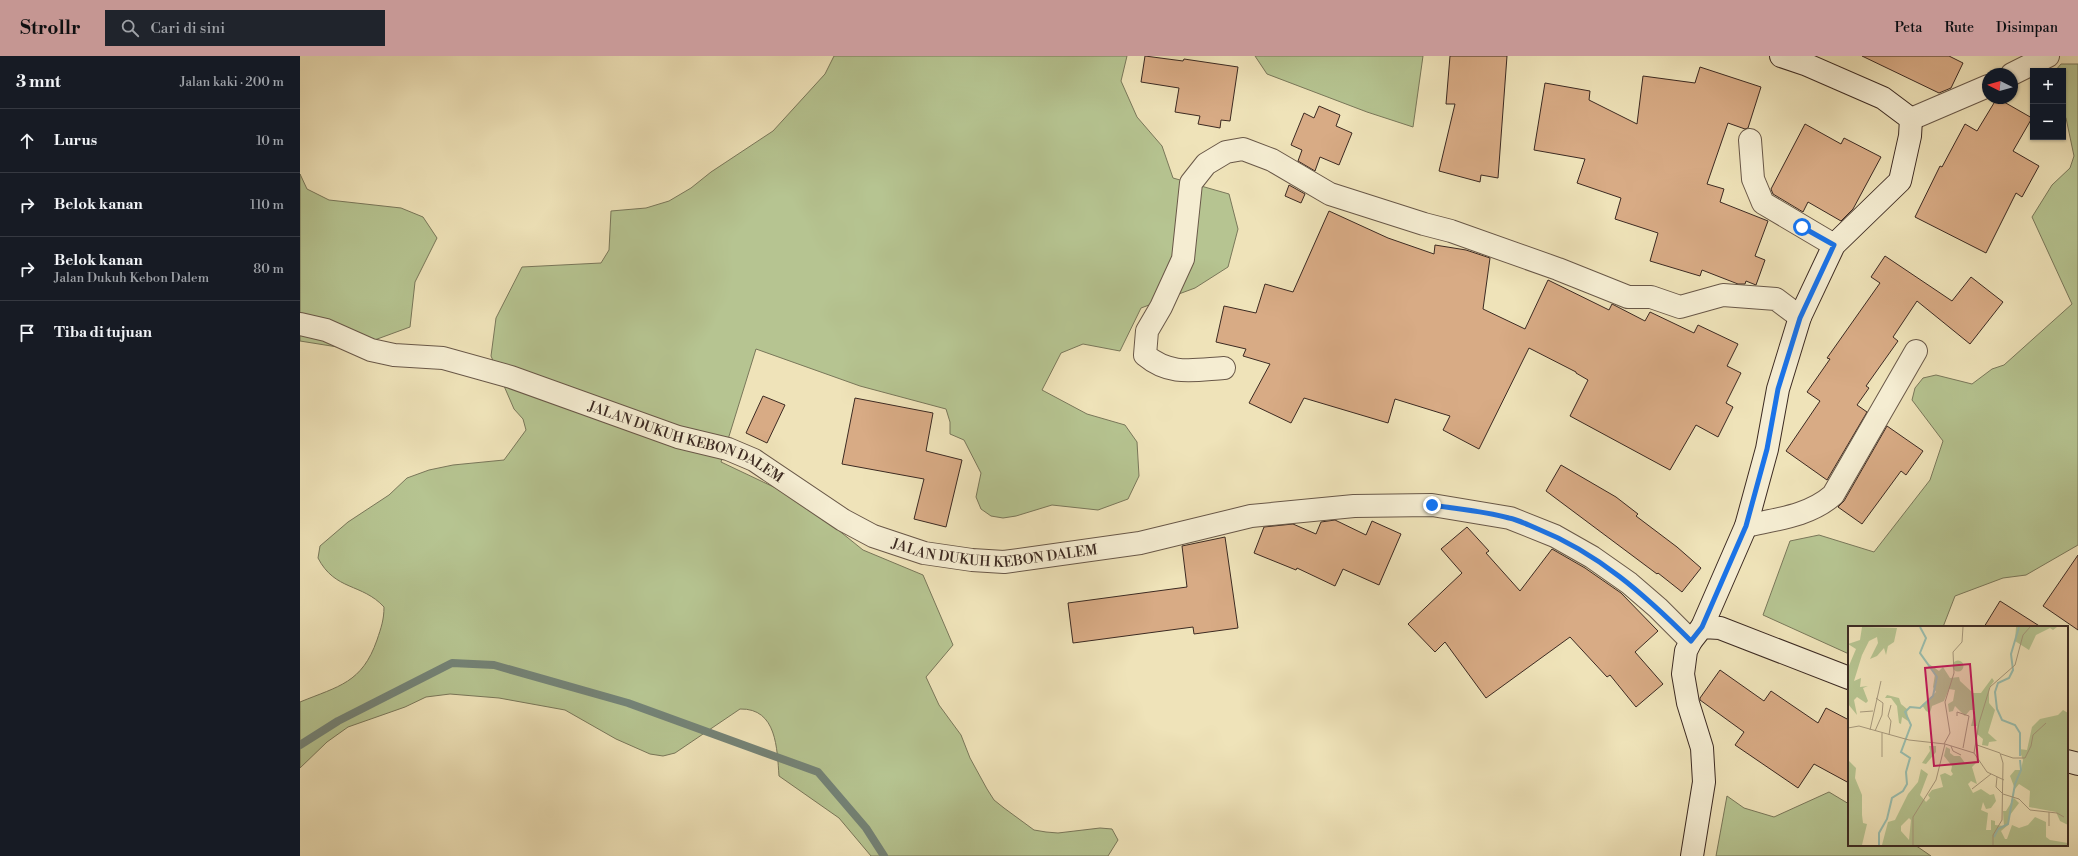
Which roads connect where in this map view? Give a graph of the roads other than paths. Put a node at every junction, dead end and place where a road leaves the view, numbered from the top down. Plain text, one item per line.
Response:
1 (1781, 56) edge
2 (2048, 56) edge
3 (2018, 71) edge
4 (1982, 89) edge
5 (1911, 119) junction
6 (1750, 140) dead end
7 (1834, 245) junction
8 (1800, 318) junction
9 (300, 324) edge
10 (1916, 351) dead end
11 (1224, 368) dead end
12 (1746, 526) junction
13 (1696, 634) junction
14 (1848, 678) edge
15 (2068, 760) edge
16 (2078, 764) edge
17 (1692, 856) edge

1 - 5 street
2 - 3 street
4 - 5 street
5 - 7 street
6 - 7 street
7 - 8 street
8 - 11 street
8 - 12 street
9 - 13 street, JALAN DUKUH KEBON DALEM
10 - 12 street
12 - 13 street
13 - 14 street
13 - 17 street
15 - 16 street

